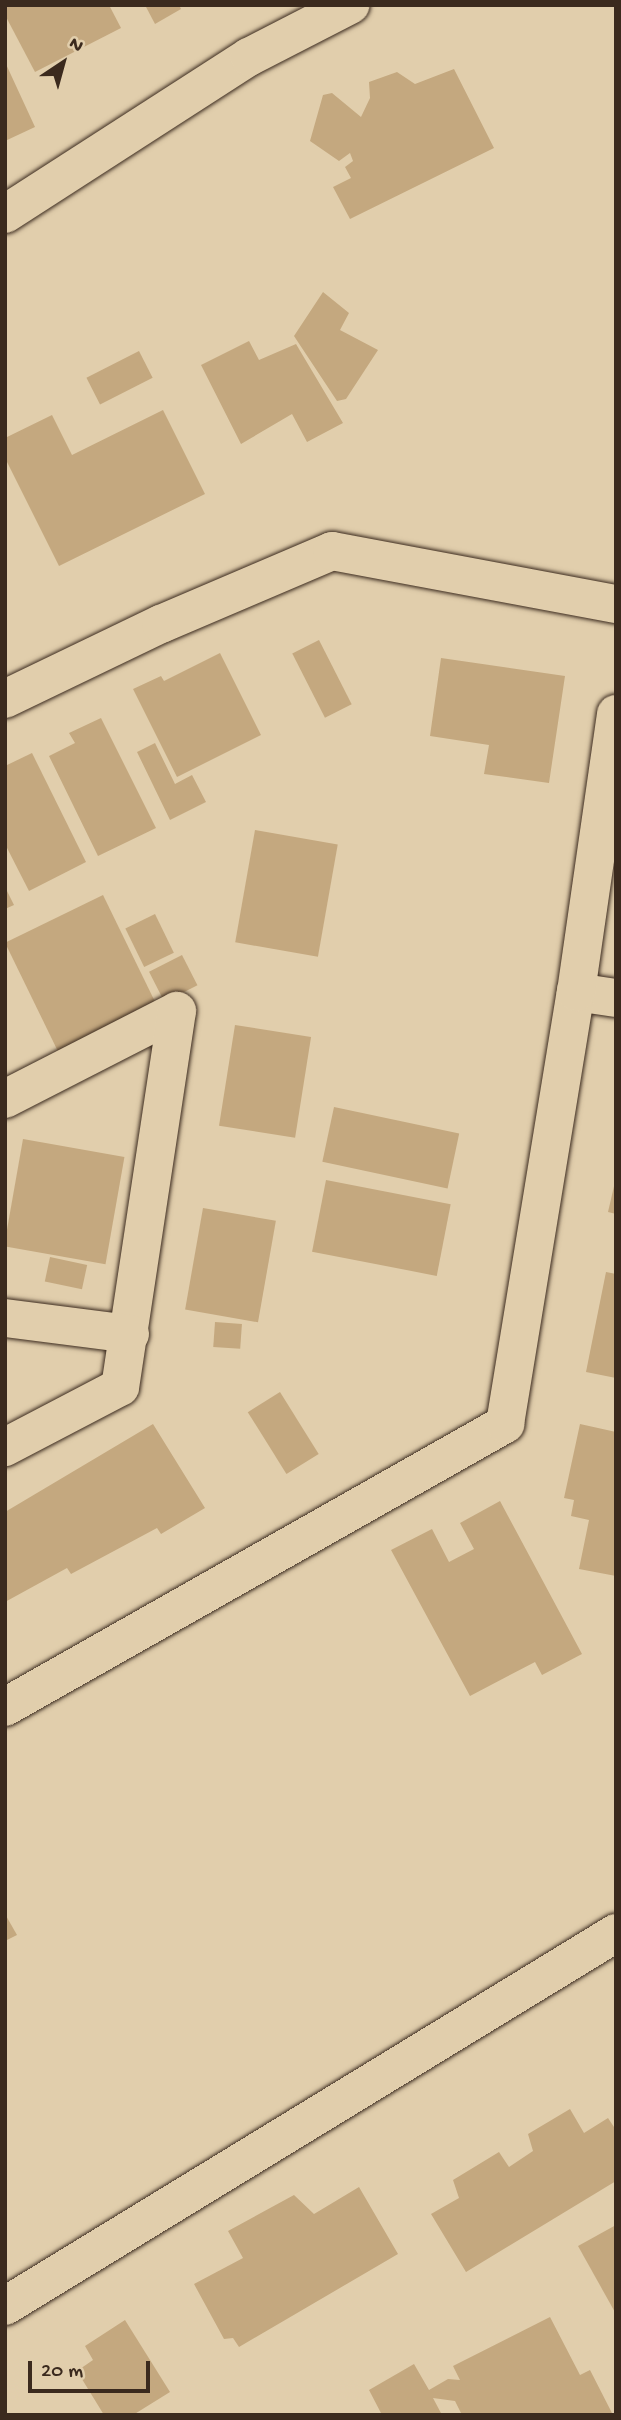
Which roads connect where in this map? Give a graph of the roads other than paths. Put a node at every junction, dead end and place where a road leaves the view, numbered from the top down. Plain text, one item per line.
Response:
1 (349, 5) edge
2 (5, 214) edge
3 (616, 604) edge
4 (5, 699) edge
5 (616, 714) edge
6 (612, 766) edge
7 (576, 992) junction
8 (616, 998) edge
9 (5, 1099) edge
10 (5, 1318) edge
11 (130, 1334) junction
12 (5, 1447) edge
13 (5, 1707) edge
14 (616, 1933) edge
15 (5, 2306) edge

1 - 2 lane
3 - 4 lane
5 - 6 lane
6 - 7 lane
7 - 8 lane
7 - 13 lane
9 - 11 lane
10 - 11 lane
11 - 12 lane
14 - 15 lane

